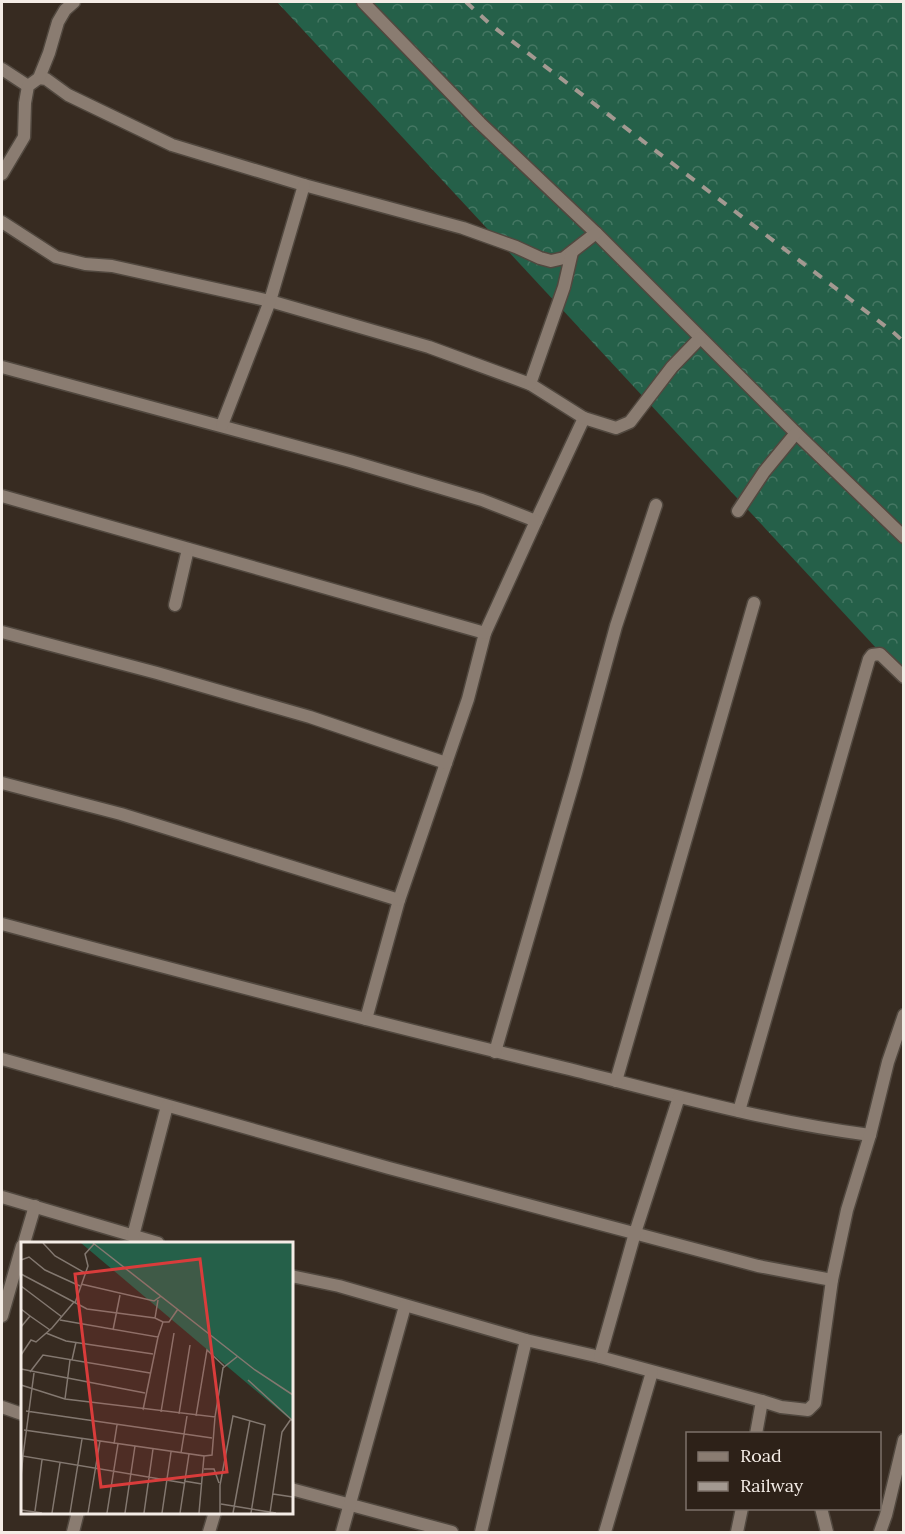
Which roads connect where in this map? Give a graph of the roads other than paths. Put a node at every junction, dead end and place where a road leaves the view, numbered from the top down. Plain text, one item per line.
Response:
1 (74, 2) edge
2 (363, 2) edge
3 (2, 69) edge
4 (39, 78) junction
5 (28, 86) junction
6 (2, 174) edge
7 (304, 185) junction
8 (2, 222) edge
9 (596, 232) junction
10 (572, 252) junction
11 (270, 301) junction
12 (700, 338) junction
13 (2, 367) edge
14 (530, 384) junction
15 (584, 418) junction
16 (222, 425) junction
17 (796, 433) junction
18 (2, 496) edge
19 (656, 505) dead end
20 (738, 511) dead end
21 (536, 521) junction
22 (903, 537) edge
23 (188, 549) junction
24 (754, 603) dead end
25 (175, 605) dead end
26 (2, 632) edge
27 (485, 633) junction
28 (903, 677) edge
29 (446, 763) junction
30 (2, 783) edge
31 (399, 900) junction
32 (2, 924) edge
33 (903, 1015) edge
34 (366, 1019) junction
35 (495, 1052) junction
36 (2, 1059) edge
37 (616, 1081) junction
38 (679, 1097) junction
39 (167, 1106) junction
40 (739, 1111) junction
41 (870, 1135) junction
42 (2, 1197) edge
43 (35, 1206) junction
44 (635, 1233) junction
45 (133, 1236) junction
46 (24, 1242) edge
47 (154, 1242) edge
48 (21, 1252) edge
49 (292, 1276) edge
50 (832, 1280) junction
51 (405, 1306) junction
52 (2, 1316) edge
53 (526, 1340) junction
54 (600, 1357) junction
55 (652, 1372) junction
56 (762, 1401) junction
57 (2, 1407) edge
58 (21, 1414) edge
59 (756, 1432) edge
60 (903, 1440) edge
61 (292, 1489) edge
62 (350, 1505) junction
63 (742, 1510) edge
64 (822, 1510) edge
65 (78, 1513) edge
66 (215, 1513) edge
67 (73, 1533) edge
68 (209, 1533) edge
69 (342, 1533) edge
70 (452, 1533) edge
71 (481, 1533) edge
72 (605, 1533) edge
73 (737, 1533) edge
74 (827, 1533) edge
75 (880, 1533) edge

1 - 4 street
2 - 9 street
3 - 5 street
4 - 5 street
4 - 7 street
5 - 6 street
7 - 10 street
7 - 11 street
8 - 11 street
9 - 10 street
9 - 12 street
10 - 14 street
11 - 14 street
11 - 16 street
12 - 15 street
12 - 17 street
13 - 16 street
14 - 15 street
15 - 21 street
16 - 21 street
17 - 20 street
17 - 22 street
18 - 23 street
19 - 35 street
21 - 27 street
23 - 25 street
23 - 27 street
24 - 37 street
26 - 29 street
27 - 29 street
28 - 40 street
29 - 31 street
30 - 31 street
31 - 34 street
32 - 34 street
33 - 41 street
34 - 35 street
35 - 37 street
36 - 39 street
37 - 38 street
38 - 40 street
38 - 44 street
39 - 44 street
39 - 45 street
40 - 41 street
41 - 50 street
42 - 43 street
43 - 45 street
43 - 46 street
44 - 50 street
44 - 54 street
45 - 47 street
48 - 52 street
49 - 51 street
50 - 56 street
51 - 53 street
51 - 62 street
53 - 54 street
53 - 71 street
54 - 55 street
55 - 56 street
55 - 72 street
56 - 59 street
57 - 58 street
60 - 75 street
61 - 62 street
62 - 69 street
62 - 70 street
63 - 73 street
64 - 74 street
65 - 67 street
66 - 68 street

